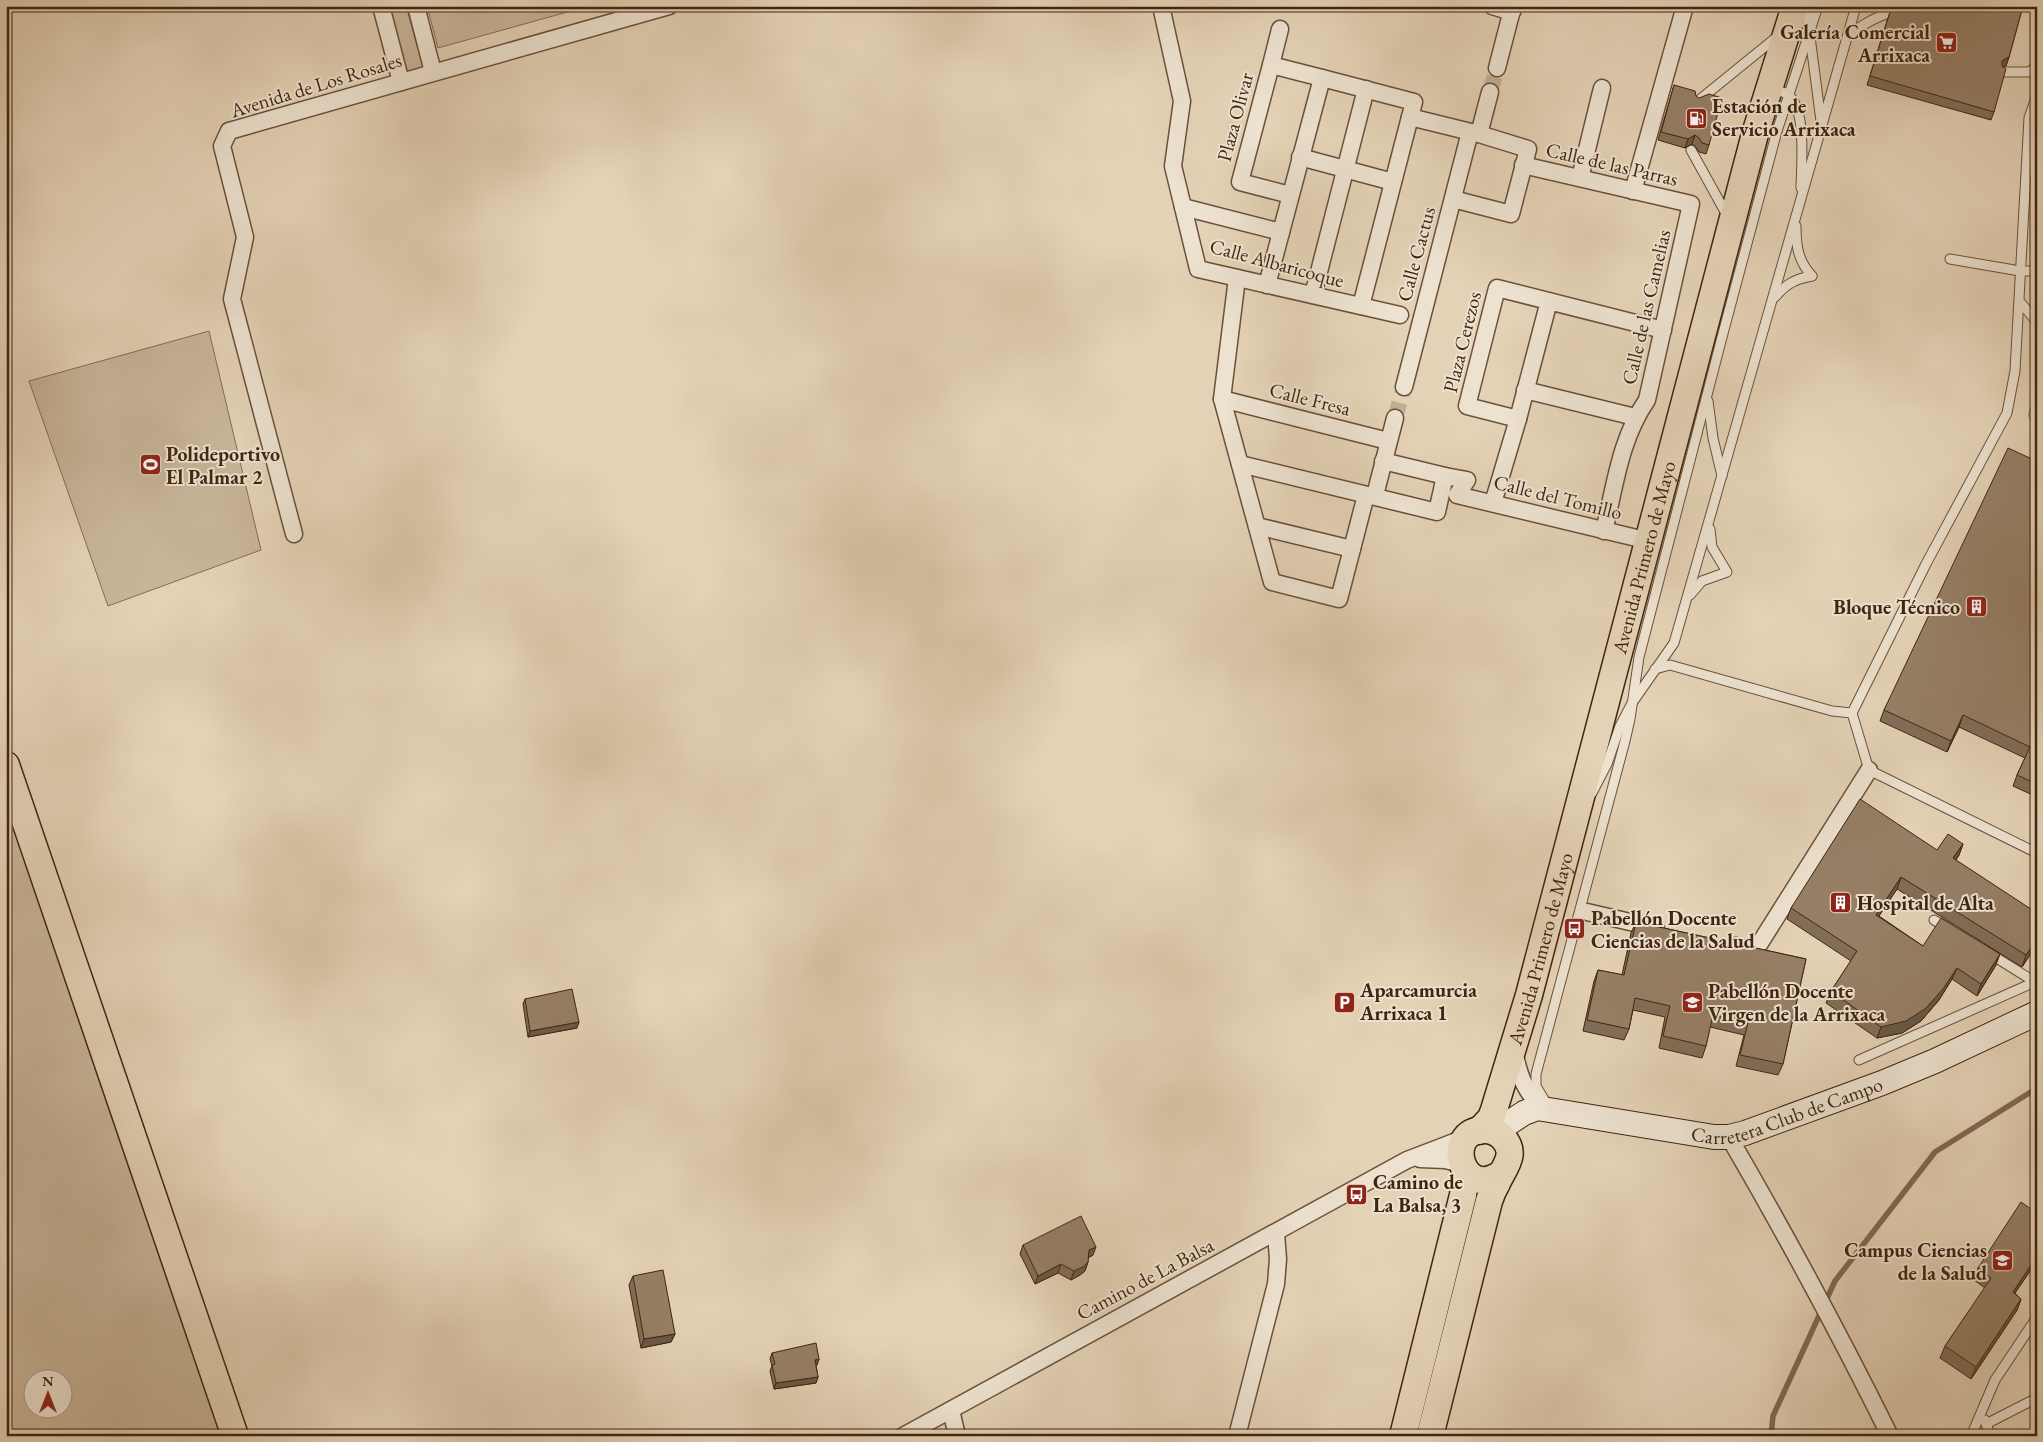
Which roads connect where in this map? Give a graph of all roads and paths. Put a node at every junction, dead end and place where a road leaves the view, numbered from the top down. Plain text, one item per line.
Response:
1 (381, 6) edge
2 (416, 6) edge
3 (669, 6) edge
4 (1160, 6) edge
5 (1492, 6) edge
6 (1685, 6) edge
7 (1806, 6) edge
8 (1856, 6) edge
9 (1883, 6) edge
10 (1513, 9) edge
11 (1806, 19) edge
12 (1280, 29) dead end
13 (1847, 37) junction
14 (1271, 65) junction
15 (2037, 66) edge
16 (1497, 68) tunnel mouth
17 (433, 72) junction
18 (2004, 72) edge
19 (1322, 78) junction
20 (401, 82) junction
21 (1602, 88) dead end
22 (1366, 89) junction
23 (1490, 92) tunnel mouth
24 (2037, 95) edge
25 (1777, 96) junction
26 (1698, 101) edge
27 (1410, 117) junction
28 (1822, 126) junction
29 (1474, 133) junction
30 (1691, 150) edge
31 (1300, 157) junction
32 (1523, 165) junction
33 (1346, 169) junction
34 (1580, 178) junction
35 (1393, 182) junction
36 (1633, 191) junction
37 (1290, 195) junction
38 (1452, 199) junction
39 (1801, 199) junction
40 (1691, 204) joint
41 (1183, 207) junction
42 (1796, 216) junction
43 (1732, 225) junction
44 (1281, 232) junction
45 (1950, 259) dead end
46 (2020, 272) junction
47 (2037, 272) edge
48 (1237, 278) junction
49 (1267, 284) junction
50 (1313, 295) junction
51 (1773, 299) junction
52 (1548, 301) junction
53 (2020, 302) junction
54 (1361, 306) junction
55 (1400, 315) dead end
56 (2037, 322) edge
57 (1663, 330) junction
58 (1702, 340) junction
59 (1404, 387) tunnel mouth
60 (1525, 390) junction
61 (1707, 395) junction
62 (1222, 399) junction
63 (2037, 405) edge
64 (1635, 417) junction
65 (1395, 418) tunnel mouth
66 (1518, 419) junction
67 (2037, 422) edge
68 (1388, 441) junction
69 (1382, 461) junction
70 (1240, 464) junction
71 (1445, 476) junction
72 (1722, 477) junction
73 (1370, 495) junction
74 (1493, 503) junction
75 (1711, 516) junction
76 (1257, 526) junction
77 (1604, 531) junction
78 (294, 534) dead end
79 (1649, 541) junction
80 (1352, 549) junction
81 (1686, 604) junction
82 (1673, 645) junction
83 (1678, 667) junction
84 (1655, 669) junction
85 (1632, 703) junction
86 (1852, 713) junction
87 (6, 765) edge
88 (1869, 770) junction
89 (1575, 820) junction
90 (2037, 852) edge
91 (1587, 912) dead end
92 (1934, 920) dead end
93 (1671, 931) edge
94 (1959, 935) edge
95 (1718, 942) edge
96 (1976, 946) edge
97 (2036, 981) edge
98 (2037, 1013) edge
99 (1514, 1041) junction
100 (1860, 1060) dead end
101 (1545, 1112) junction
102 (1493, 1137) junction
103 (1730, 1137) junction
104 (1408, 1160) junction
105 (1464, 1168) junction
106 (1276, 1233) junction
107 (2037, 1317) edge
108 (2037, 1398) edge
109 (951, 1410) junction
110 (1982, 1411) junction
111 (1986, 1424) junction
112 (1435, 1429) edge
113 (235, 1436) edge
114 (903, 1436) edge
115 (957, 1436) edge
116 (1237, 1436) edge
117 (1403, 1436) edge
118 (1890, 1436) edge
119 (1972, 1436) edge
120 (1990, 1436) edge

1 - 20 street
2 - 17 street
3 - 17 street, Avenida de Los Rosales
4 - 41 street, Calle Albaricoque
5 - 10 street
6 - 36 street
7 - 11 lane
8 - 13 lane
9 - 13 lane
10 - 16 street
11 - 25 lane
11 - 25 main road, Avenida Primero de Mayo
11 - 26 lane
11 - 28 lane
12 - 14 street
13 - 28 lane
14 - 19 street, Plaza Olivar
14 - 37 street, Plaza Olivar
15 - 18 lane
17 - 20 street, Avenida de Los Rosales
19 - 22 street, Plaza Olivar
19 - 31 street
20 - 78 street, Avenida de Los Rosales
21 - 34 street
22 - 27 street, Plaza Olivar
22 - 33 street
23 - 29 street, Calle Cactus
24 - 46 lane
25 - 39 lane
25 - 43 main road, Avenida Primero de Mayo
25 - 61 lane
27 - 29 street
27 - 35 street
28 - 39 lane
29 - 32 street
29 - 38 street, Calle Cactus
30 - 43 lane
31 - 33 street
31 - 37 street
32 - 34 street, Calle de las Parras
32 - 38 street
33 - 35 street
33 - 50 street
34 - 36 street, Calle de las Parras
35 - 54 street
36 - 40 street, Calle de las Parras
37 - 44 street
38 - 59 street, Calle Cactus
39 - 42 lane
40 - 57 street, Calle de las Camelias
41 - 44 street
41 - 48 street, Calle Albaricoque
42 - 51 lane
42 - 51 lane
43 - 58 main road, Avenida Primero de Mayo
44 - 49 street
45 - 46 lane
46 - 47 lane
46 - 53 lane
48 - 49 street, Calle Albaricoque
48 - 62 street
49 - 50 street, Calle Albaricoque
50 - 54 street, Calle Albaricoque
51 - 72 lane
52 - 57 street
52 - 60 street
52 - 66 street, Plaza Cerezos
53 - 56 lane
53 - 86 lane
54 - 55 street, Calle Albaricoque
57 - 64 street, Calle de las Camelias
58 - 61 lane
58 - 79 main road, Avenida Primero de Mayo
60 - 64 street
60 - 66 street
61 - 72 lane
61 - 85 lane
62 - 68 street, Calle Fresa
62 - 70 street
63 - 67 lane
64 - 77 street, Calle de las Camelias
65 - 68 street
66 - 74 street
68 - 69 street
69 - 71 street
69 - 73 street
70 - 73 street
70 - 76 street
71 - 73 street
71 - 74 street, Calle del Tomillo
72 - 75 lane
73 - 80 street
74 - 77 street, Calle del Tomillo
75 - 81 lane
75 - 81 lane
76 - 80 street
76 - 80 street
77 - 79 street, Calle del Tomillo
79 - 89 main road, Avenida Primero de Mayo
81 - 82 lane
82 - 83 lane
82 - 84 lane
83 - 84 lane
83 - 86 lane
84 - 85 lane
85 - 89 lane
85 - 101 lane
86 - 88 lane
87 - 113 main road
88 - 90 lane
88 - 95 street
89 - 99 main road, Avenida Primero de Mayo
91 - 93 street
92 - 94 lane
96 - 97 lane
97 - 100 lane
98 - 103 street, Carretera Club de Campo
99 - 101 street
99 - 102 main road, Avenida Primero de Mayo
101 - 102 street
101 - 103 street, Carretera Club de Campo
102 - 104 street, Camino de La Balsa
102 - 105 main road
102 - 105 main road
102 - 112 main road
103 - 118 street
104 - 105 street, Camino de La Balsa
104 - 106 street, Camino de La Balsa
105 - 117 main road
106 - 109 street, Camino de La Balsa
106 - 116 street
107 - 110 lane
108 - 111 lane
109 - 114 street, Camino de La Balsa
109 - 115 street
110 - 111 lane
110 - 119 lane
111 - 120 lane

